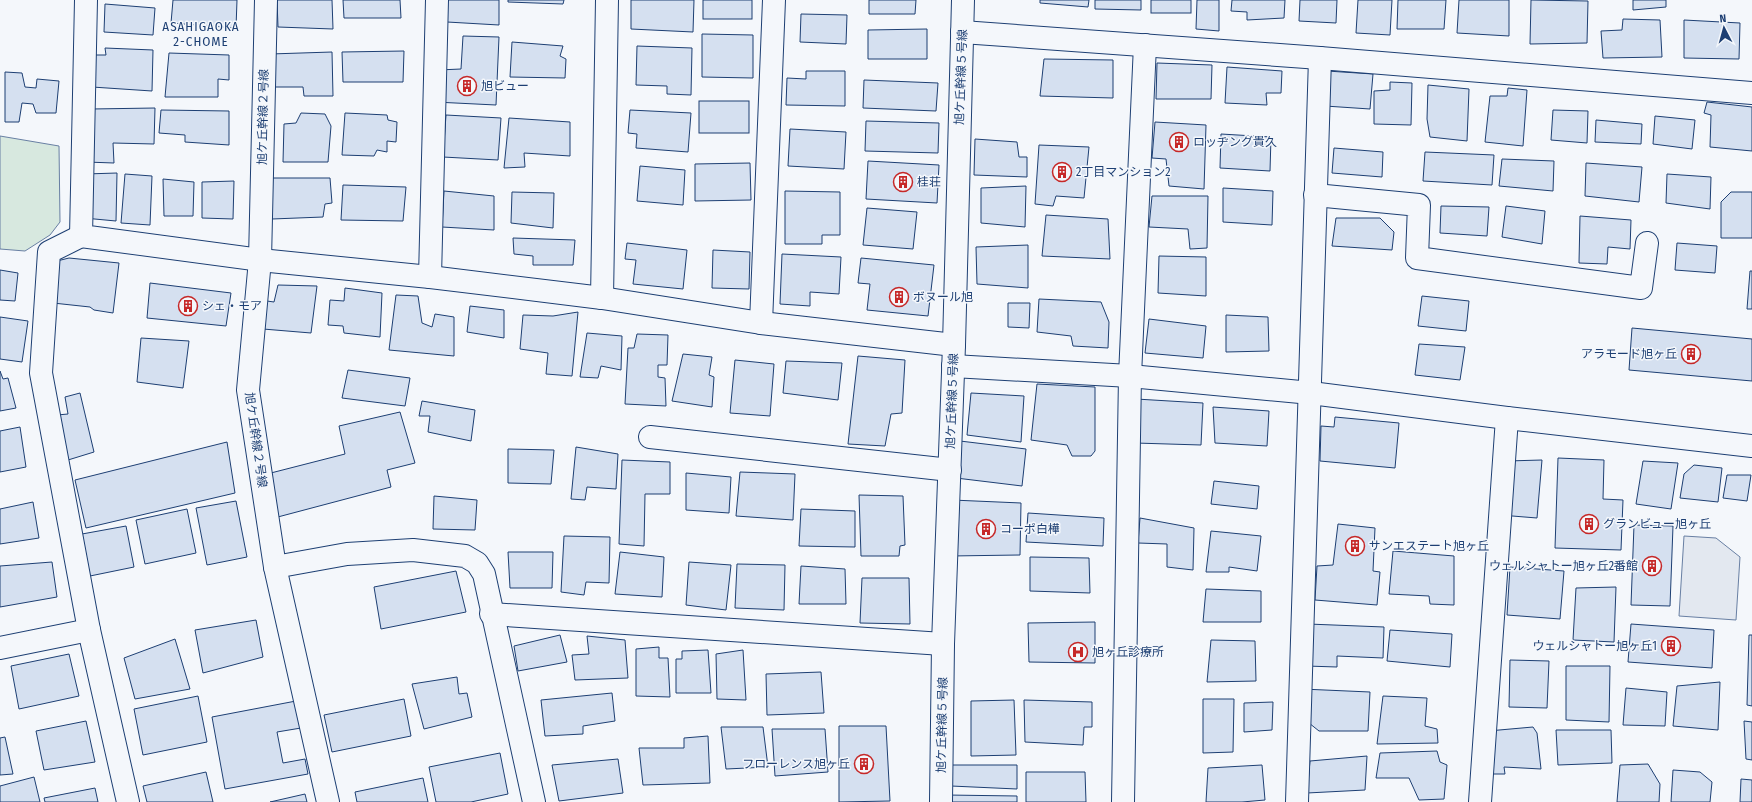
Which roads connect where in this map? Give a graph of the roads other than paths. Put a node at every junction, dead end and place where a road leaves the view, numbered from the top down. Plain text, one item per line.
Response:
1 (86, 0) edge
2 (266, 0) edge
3 (436, 0) edge
4 (607, 0) edge
5 (774, 0) edge
6 (963, 0) edge
7 (962, 32) junction
8 (1145, 45) junction
9 (1320, 58) junction
10 (1752, 93) edge
11 (1315, 195) junction
12 (81, 236) junction
13 (1647, 243) dead end
14 (260, 260) junction
15 (430, 277) junction
16 (602, 298) junction
17 (761, 323) junction
18 (954, 345) junction
19 (953, 366) junction
20 (1130, 376) junction
21 (1311, 393) junction
22 (1507, 418) junction
23 (650, 437) dead end
24 (1752, 446) edge
25 (950, 470) junction
26 (275, 568) junction
27 (491, 614) junction
28 (90, 630) junction
29 (943, 644) junction
30 (0, 648) edge
31 (128, 802) edge
32 (328, 802) edge
33 (534, 802) edge
34 (941, 802) edge
35 (1123, 802) edge
36 (1297, 802) edge
37 (1480, 802) edge

1 - 12 street
2 - 14 street, 旭ケ丘幹線２号線
3 - 15 street
4 - 16 street
5 - 17 street
6 - 7 street, 旭ケ丘幹線５号線
7 - 8 street
7 - 18 street, 旭ケ丘幹線５号線
8 - 9 street
8 - 20 street
9 - 10 street
9 - 11 street
11 - 13 street
11 - 21 street
12 - 14 street
12 - 28 street
14 - 15 street
14 - 26 street, 旭ケ丘幹線２号線
15 - 16 street
16 - 17 street
17 - 18 street
18 - 19 street, 旭ケ丘幹線５号線
19 - 20 street
19 - 25 street, 旭ケ丘幹線５号線
20 - 21 street
20 - 35 street
21 - 22 street
21 - 36 street
22 - 24 street
22 - 37 street
23 - 25 street
25 - 29 street, 旭ケ丘幹線５号線
26 - 27 street
26 - 32 street, 旭ケ丘幹線２号線
27 - 29 street
27 - 33 street
28 - 30 street
28 - 31 street
29 - 34 street, 旭ケ丘幹線５号線

